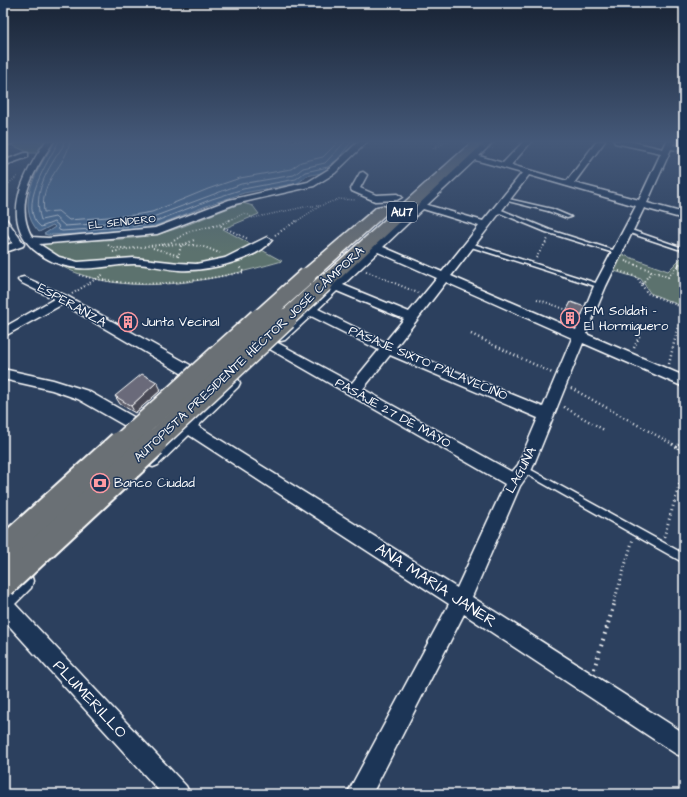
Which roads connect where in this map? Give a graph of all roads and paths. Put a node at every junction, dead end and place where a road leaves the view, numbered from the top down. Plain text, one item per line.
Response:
1 (28, 178) edge
2 (320, 178) edge
3 (361, 178) edge
4 (419, 178) edge
5 (438, 178) edge
6 (451, 178) edge
7 (522, 178) edge
8 (549, 178) edge
9 (573, 178) edge
10 (655, 178) edge
11 (569, 184) junction
12 (397, 197) junction
13 (506, 199) junction
14 (361, 200) dead end
15 (641, 204) junction
16 (320, 206) junction
17 (421, 206) junction
18 (498, 210) junction
19 (684, 216) edge
20 (569, 217) dead end
21 (3, 221) edge
22 (219, 225) junction
23 (485, 226) junction
24 (629, 231) junction
25 (548, 238) dead end
26 (29, 240) junction
27 (194, 240) dead end
28 (264, 242) junction
29 (470, 245) junction
30 (181, 246) dead end
31 (111, 247) dead end
32 (377, 248) junction
33 (680, 248) dead end
34 (3, 250) edge
35 (109, 253) dead end
36 (184, 257) dead end
37 (613, 259) junction
38 (684, 259) edge
39 (231, 260) junction
40 (532, 264) junction
41 (678, 265) junction
42 (356, 266) junction
43 (684, 267) edge
44 (652, 271) junction
45 (77, 275) dead end
46 (445, 277) junction
47 (24, 280) dead end
48 (95, 280) junction
49 (322, 282) junction
50 (642, 284) junction
51 (600, 286) junction
52 (428, 298) junction
53 (63, 299) junction
54 (537, 299) dead end
55 (684, 308) edge
56 (309, 310) junction
57 (588, 317) junction
58 (412, 318) junction
59 (679, 322) dead end
60 (642, 330) dead end
61 (3, 333) edge
62 (471, 334) dead end
63 (580, 336) junction
64 (272, 345) junction
65 (388, 348) junction
66 (630, 358) junction
67 (3, 374) edge
68 (666, 374) junction
69 (561, 380) junction
70 (684, 382) edge
71 (224, 391) junction
72 (354, 391) junction
73 (550, 408) junction
74 (187, 426) junction
75 (684, 429) edge
76 (604, 430) dead end
77 (169, 444) junction
78 (678, 449) junction
79 (684, 452) edge
80 (684, 469) edge
81 (519, 475) junction
82 (636, 531) junction
83 (662, 546) junction
84 (3, 551) edge
85 (684, 559) edge
86 (3, 584) edge
87 (461, 601) junction
88 (3, 603) edge
89 (589, 684) junction
90 (684, 746) edge
91 (178, 794) edge
92 (360, 794) edge

1 - 26 street
2 - 26 street, EL SENDERO
3 - 12 street
4 - 12 highway, AUTOPISTA PRESIDENTE HÉCTOR JOSÉ CÁMPORA / AU7
5 - 49 highway, AUTOPISTA PRESIDENTE HÉCTOR JOSÉ CÁMPORA / AU7
6 - 17 street
7 - 13 street
8 - 11 street
9 - 11 street
10 - 15 street, LAGUNA
11 - 15 street
12 - 49 highway, AUTOPISTA PRESIDENTE HÉCTOR JOSÉ CÁMPORA / AU7
13 - 18 street
13 - 20 lane
14 - 16 path
15 - 19 street
15 - 24 street, LAGUNA
16 - 22 path
16 - 28 path
17 - 23 street
17 - 32 street
18 - 23 street
18 - 37 lane
21 - 34 street
22 - 28 path
22 - 36 path
23 - 29 street
24 - 33 lane
24 - 37 street, LAGUNA
25 - 40 path
26 - 39 street
27 - 30 path
28 - 39 street
29 - 40 lane
29 - 46 street
31 - 35 path
32 - 42 street
32 - 46 street
37 - 44 path
37 - 50 path
37 - 51 street, LAGUNA
38 - 41 path
39 - 48 path
40 - 51 lane
41 - 43 path
41 - 44 path
42 - 49 street
42 - 52 path
44 - 50 path
45 - 48 path
46 - 52 street
46 - 63 street
47 - 53 street, ESPERANZA
48 - 53 path
49 - 56 street
49 - 58 street
49 - 84 highway, AUTOPISTA PRESIDENTE HÉCTOR JOSÉ CÁMPORA / AU7, bridge
49 - 86 highway, AUTOPISTA PRESIDENTE HÉCTOR JOSÉ CÁMPORA / AU7, bridge
50 - 55 path
51 - 57 street, LAGUNA
52 - 58 street
53 - 61 street
53 - 71 street, ESPERANZA
54 - 57 path
56 - 64 street
56 - 65 street, PASAJE SIXTO PALAVECINO
57 - 63 street, LAGUNA
58 - 65 street
59 - 68 path
60 - 66 path
62 - 69 path
63 - 66 street
63 - 69 street, LAGUNA
64 - 71 street
64 - 72 street, PASAJE 27 DE MAYO
65 - 72 street
65 - 73 street, PASAJE SIXTO PALAVECINO
66 - 68 street
67 - 77 street
68 - 70 street
69 - 73 street, LAGUNA
69 - 78 path
71 - 74 street
72 - 81 street, PASAJE 27 DE MAYO
73 - 76 path
73 - 81 street, LAGUNA
74 - 77 street
74 - 87 street, ANA MARÍA JANER
75 - 78 path
77 - 88 street
78 - 79 path
80 - 83 path
81 - 82 lane
81 - 87 street, LAGUNA
82 - 83 lane
82 - 89 path
83 - 85 lane
87 - 89 street, ANA MARÍA JANER
87 - 92 street, LAGUNA
88 - 91 street, PLUMERILLO
89 - 90 street, ANA MARÍA JANER

